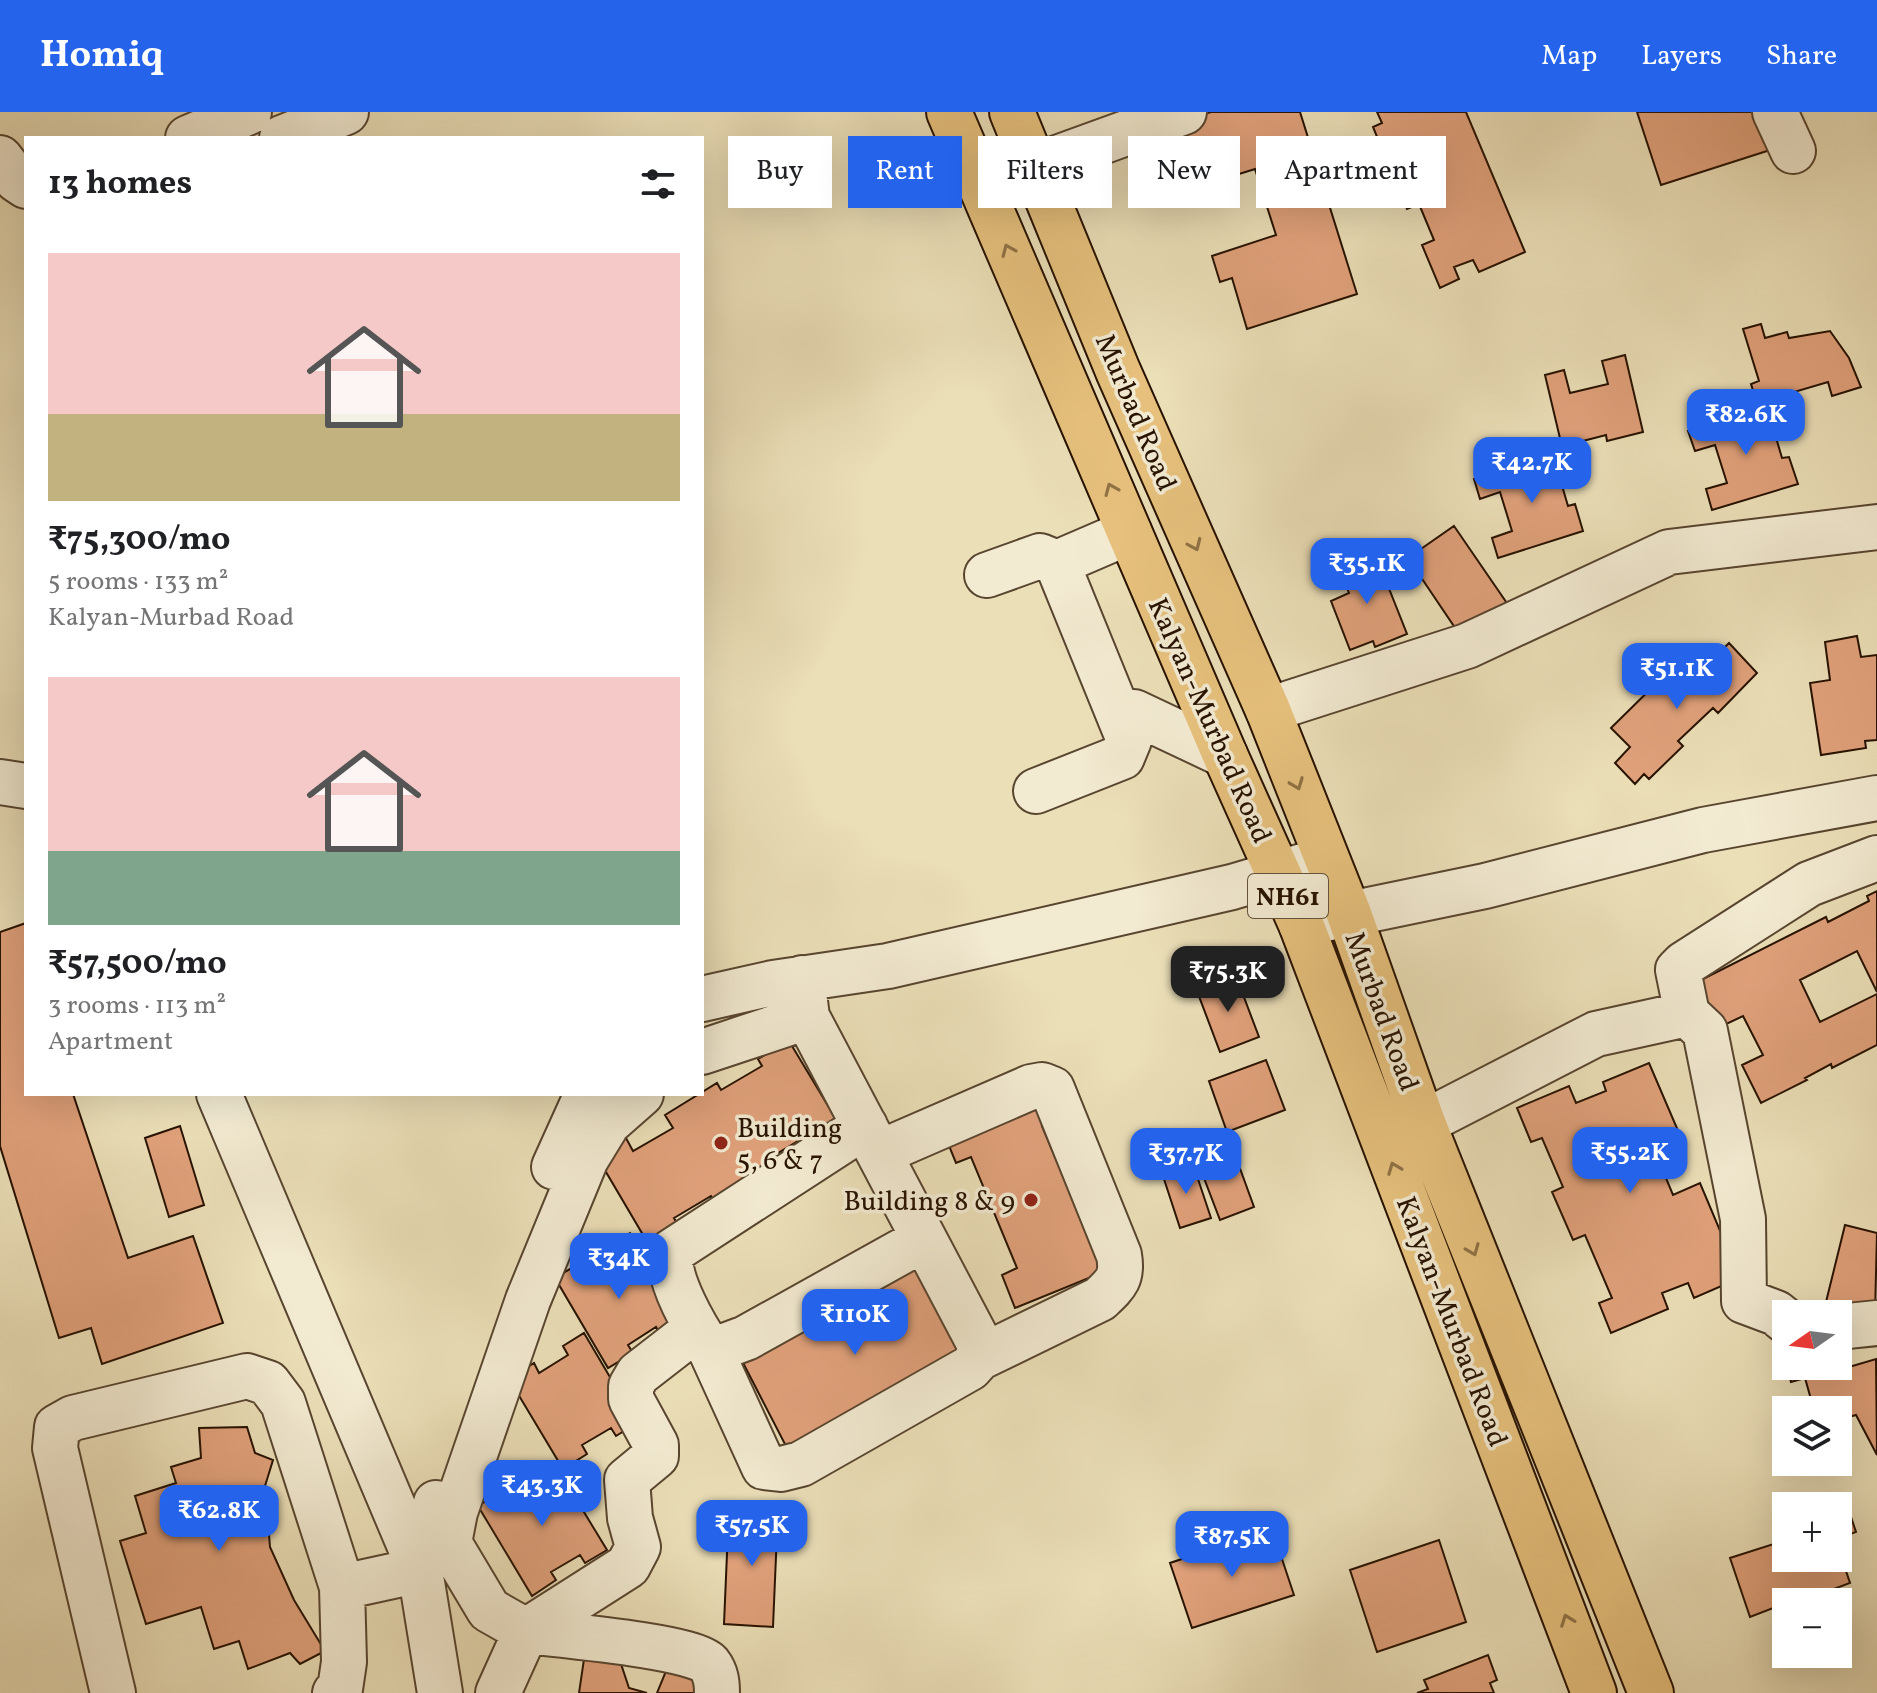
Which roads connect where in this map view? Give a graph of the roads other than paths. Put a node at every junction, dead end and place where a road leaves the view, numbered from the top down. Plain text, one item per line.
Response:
1 (249, 112) edge
2 (949, 112) edge
3 (1012, 112) edge
4 (1184, 112) edge
5 (1775, 112) edge
6 (333, 114) edge
7 (193, 136) edge
8 (286, 136) edge
9 (1022, 136) edge
10 (1112, 138) edge
11 (1793, 151) dead end
12 (0, 158) edge
13 (24, 184) edge
14 (1052, 208) edge
15 (1118, 371) junction
16 (1069, 391) junction
17 (1877, 527) edge
18 (1129, 532) junction
19 (1057, 563) junction
20 (987, 575) dead end
21 (1268, 710) junction
22 (1120, 717) junction
23 (1225, 755) junction
24 (0, 782) edge
25 (24, 786) edge
26 (1036, 791) dead end
27 (1877, 798) edge
28 (1877, 858) edge
29 (1326, 859) junction
30 (1278, 872) junction
31 (1349, 914) junction
32 (1301, 924) junction
33 (805, 997) junction
34 (704, 999) edge
35 (1687, 1014) junction
36 (704, 1051) edge
37 (220, 1096) edge
38 (586, 1096) edge
39 (639, 1096) edge
40 (1423, 1123) junction
41 (872, 1140) junction
42 (924, 1239) junction
43 (1772, 1312) edge
44 (1877, 1323) edge
45 (1852, 1326) edge
46 (703, 1340) junction
47 (979, 1358) junction
48 (1579, 1515) junction
49 (1534, 1534) junction
50 (420, 1570) junction
51 (342, 1587) junction
52 (526, 1631) junction
53 (113, 1693) edge
54 (335, 1693) edge
55 (440, 1693) edge
56 (498, 1693) edge
57 (717, 1693) edge
58 (1594, 1693) edge
59 (1651, 1693) edge

1 - 7 street
16 -> 2 highway, Kalyan-Murbad Road / NH61
3 - 9 highway, Murbad Road / NH61
4 - 10 street
5 - 11 street
6 - 8 street
12 - 13 street
14 - 15 highway, Murbad Road / NH61
15 - 16 highway
15 -> 21 highway, Murbad Road / NH61
18 -> 16 highway, Kalyan-Murbad Road / NH61
17 - 21 street
18 - 19 street
18 - 23 highway, Kalyan-Murbad Road / NH61
19 - 20 street
19 - 22 street
21 -> 29 highway, Murbad Road / NH61
22 - 23 street
22 - 26 street
23 - 30 highway, Kalyan-Murbad Road / NH61
24 - 25 street
27 - 31 street
28 - 35 street
29 - 30 street
29 - 31 highway, Murbad Road / NH61
30 - 32 highway, Kalyan-Murbad Road / NH61
30 - 33 street
31 - 32 street
31 - 40 highway, Murbad Road / NH61
49 -> 32 highway, Kalyan-Murbad Road / NH61
33 - 34 street
33 - 36 street
33 - 41 street
35 - 40 street
35 - 43 street
37 - 50 street
38 - 50 street
39 - 52 street
40 -> 48 highway, Murbad Road / NH61
41 - 42 street
41 - 46 street
41 - 47 street
42 - 46 street
42 - 47 street
44 - 45 street
46 - 47 street
46 - 52 street
48 - 49 highway
48 - 59 highway, Murbad Road / NH61
58 -> 49 highway, Kalyan-Murbad Road / NH61
50 - 51 street
50 - 55 street
51 - 53 street
51 - 54 street
52 - 56 street
52 - 57 street

